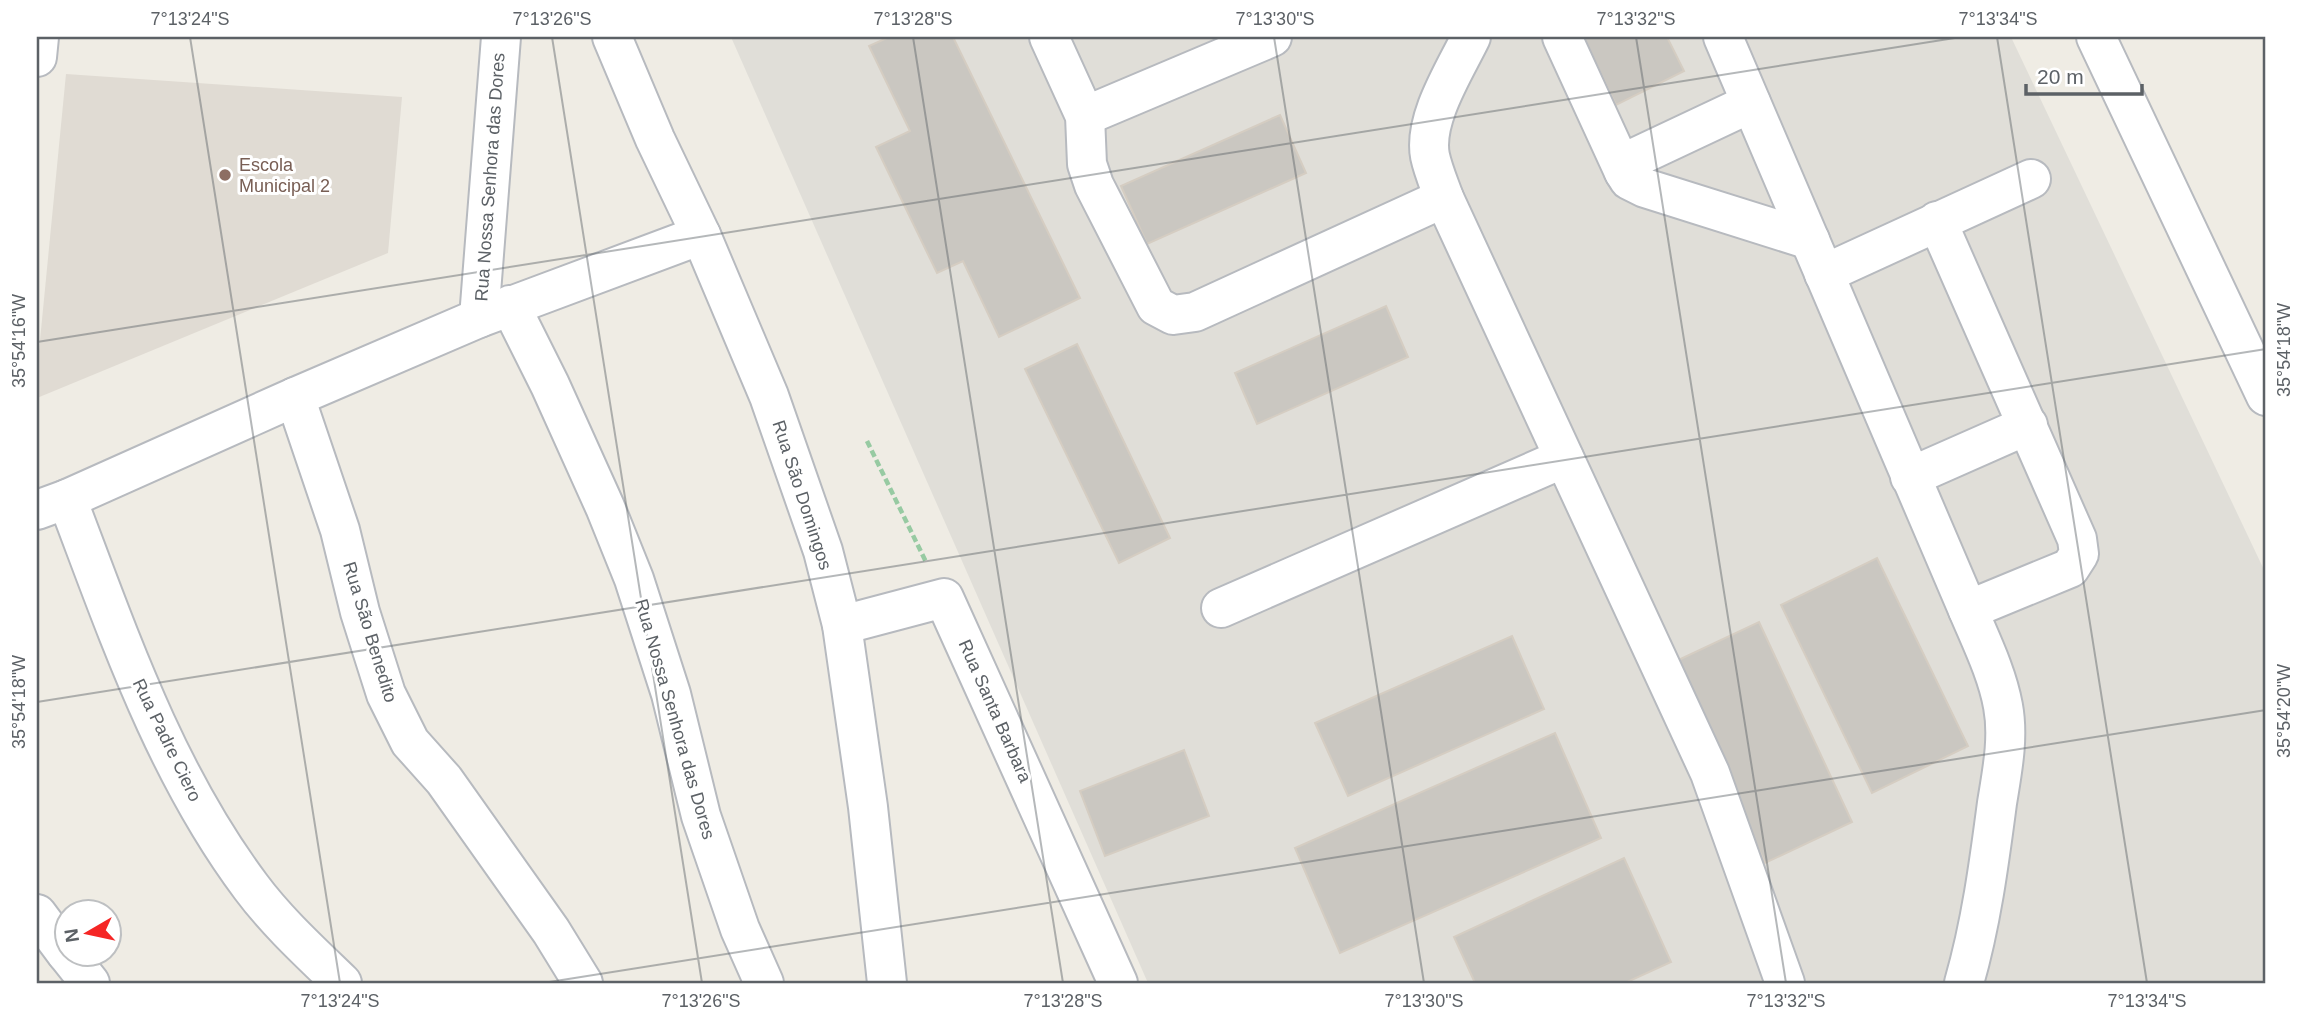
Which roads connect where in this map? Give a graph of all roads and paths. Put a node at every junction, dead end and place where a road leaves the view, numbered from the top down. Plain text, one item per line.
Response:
1 (39, 37) edge
2 (501, 37) edge
3 (612, 37) edge
4 (1049, 37) edge
5 (1471, 37) edge
6 (1562, 37) edge
7 (1723, 37) edge
8 (2096, 37) edge
9 (1255, 40) edge
10 (37, 57) edge
11 (1751, 103) junction
12 (1085, 116) junction
13 (1624, 172) junction
14 (2031, 179) dead end
15 (1444, 198) junction
16 (1937, 221) junction
17 (701, 235) junction
18 (1817, 257) junction
19 (494, 312) junction
20 (2263, 380) edge
21 (295, 397) junction
22 (2028, 425) junction
23 (867, 441) dead end
24 (1564, 458) junction
25 (1910, 477) junction
26 (52, 504) edge
27 (944, 598) junction
28 (1221, 608) dead end
29 (1968, 610) junction
30 (842, 625) junction
31 (37, 914) edge
32 (52, 934) edge
33 (78, 968) edge
34 (90, 983) edge
35 (342, 983) edge
36 (583, 983) edge
37 (764, 983) edge
38 (887, 983) edge
39 (1118, 983) edge
40 (1785, 983) edge
41 (1964, 983) edge

1 - 10 street
2 - 19 street, Rua Nossa Senhora das Dores
3 - 17 street, Rua São Domingos
4 - 12 street
5 - 15 street
6 - 13 street
7 - 11 street
8 - 20 street
9 - 12 street
11 - 13 street
11 - 18 street
12 - 15 street
13 - 18 street
14 - 16 street
15 - 24 street
16 - 18 street
16 - 22 street
17 - 19 street
17 - 30 street, Rua São Domingos
18 - 25 street
19 - 21 street
19 - 37 street, Rua Nossa Senhora das Dores
21 - 26 street
21 - 36 street, Rua São Benedito
22 - 25 street
22 - 29 street
23 - 27 path
24 - 28 street
24 - 40 street
25 - 29 street
26 - 35 street, Rua Padre Ciero
27 - 30 street
27 - 39 street, Rua Santa Barbara
29 - 41 street
30 - 38 street, Rua São Domingos
31 - 32 street
33 - 34 street

